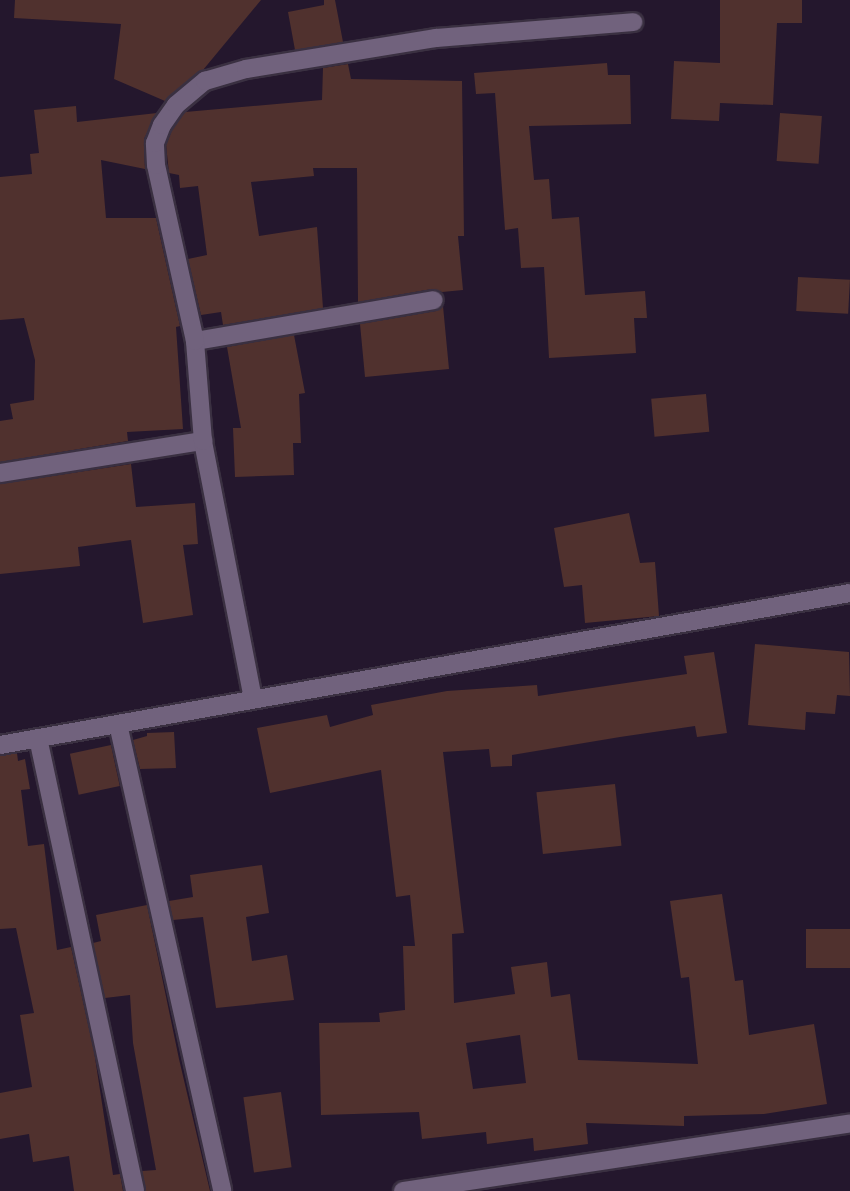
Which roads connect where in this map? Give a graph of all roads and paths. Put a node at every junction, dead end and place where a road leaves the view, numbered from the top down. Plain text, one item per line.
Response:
1 (633, 22) dead end
2 (434, 300) dead end
3 (195, 341) junction
4 (203, 441) junction
5 (0, 473) edge
6 (850, 593) edge
7 (253, 699) junction
8 (118, 724) junction
9 (38, 738) junction
10 (0, 745) edge
11 (850, 1123) edge
12 (135, 1191) edge
13 (222, 1191) edge
14 (403, 1191) edge

1 - 3 street
2 - 3 street
3 - 4 street
4 - 5 street
4 - 7 street
6 - 7 street
7 - 8 street
8 - 9 street
8 - 13 street
9 - 10 street
9 - 12 street
11 - 14 street

